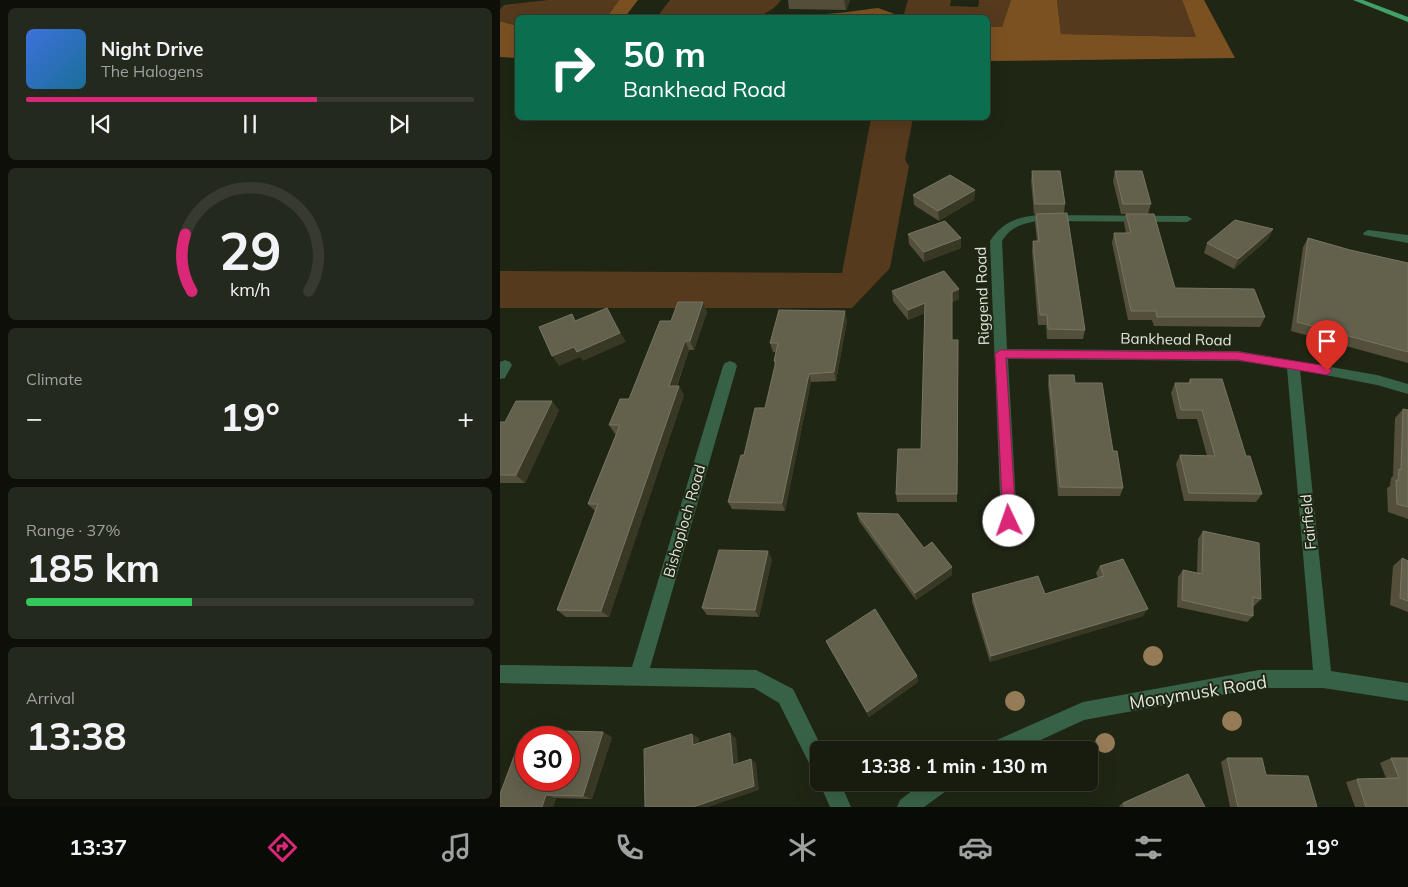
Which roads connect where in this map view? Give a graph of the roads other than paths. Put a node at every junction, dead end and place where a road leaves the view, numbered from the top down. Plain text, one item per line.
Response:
1 (1357, 0) edge
2 (1408, 20) edge
3 (1188, 219) dead end
4 (1368, 233) dead end
5 (1408, 239) edge
6 (1000, 354) junction
7 (1293, 364) junction
8 (730, 366) dead end
9 (1408, 389) edge
10 (1009, 521) dead end
11 (500, 674) edge
12 (639, 675) junction
13 (1323, 679) junction
14 (1408, 692) edge
15 (1017, 741) edge
16 (810, 744) edge
17 (833, 791) edge
18 (929, 791) edge
19 (841, 807) edge
20 (907, 807) edge

1 - 2 main road
3 - 6 street, Riggend Road
4 - 5 street
6 - 7 street, Bankhead Road
6 - 10 street, Riggend Road
7 - 9 street, Bankhead Road
7 - 13 street, Fairfield
8 - 12 street, Bishoploch Road
11 - 12 street
12 - 16 street
13 - 14 street, Monymusk Road
13 - 15 street, Monymusk Road
17 - 19 street
18 - 20 street

